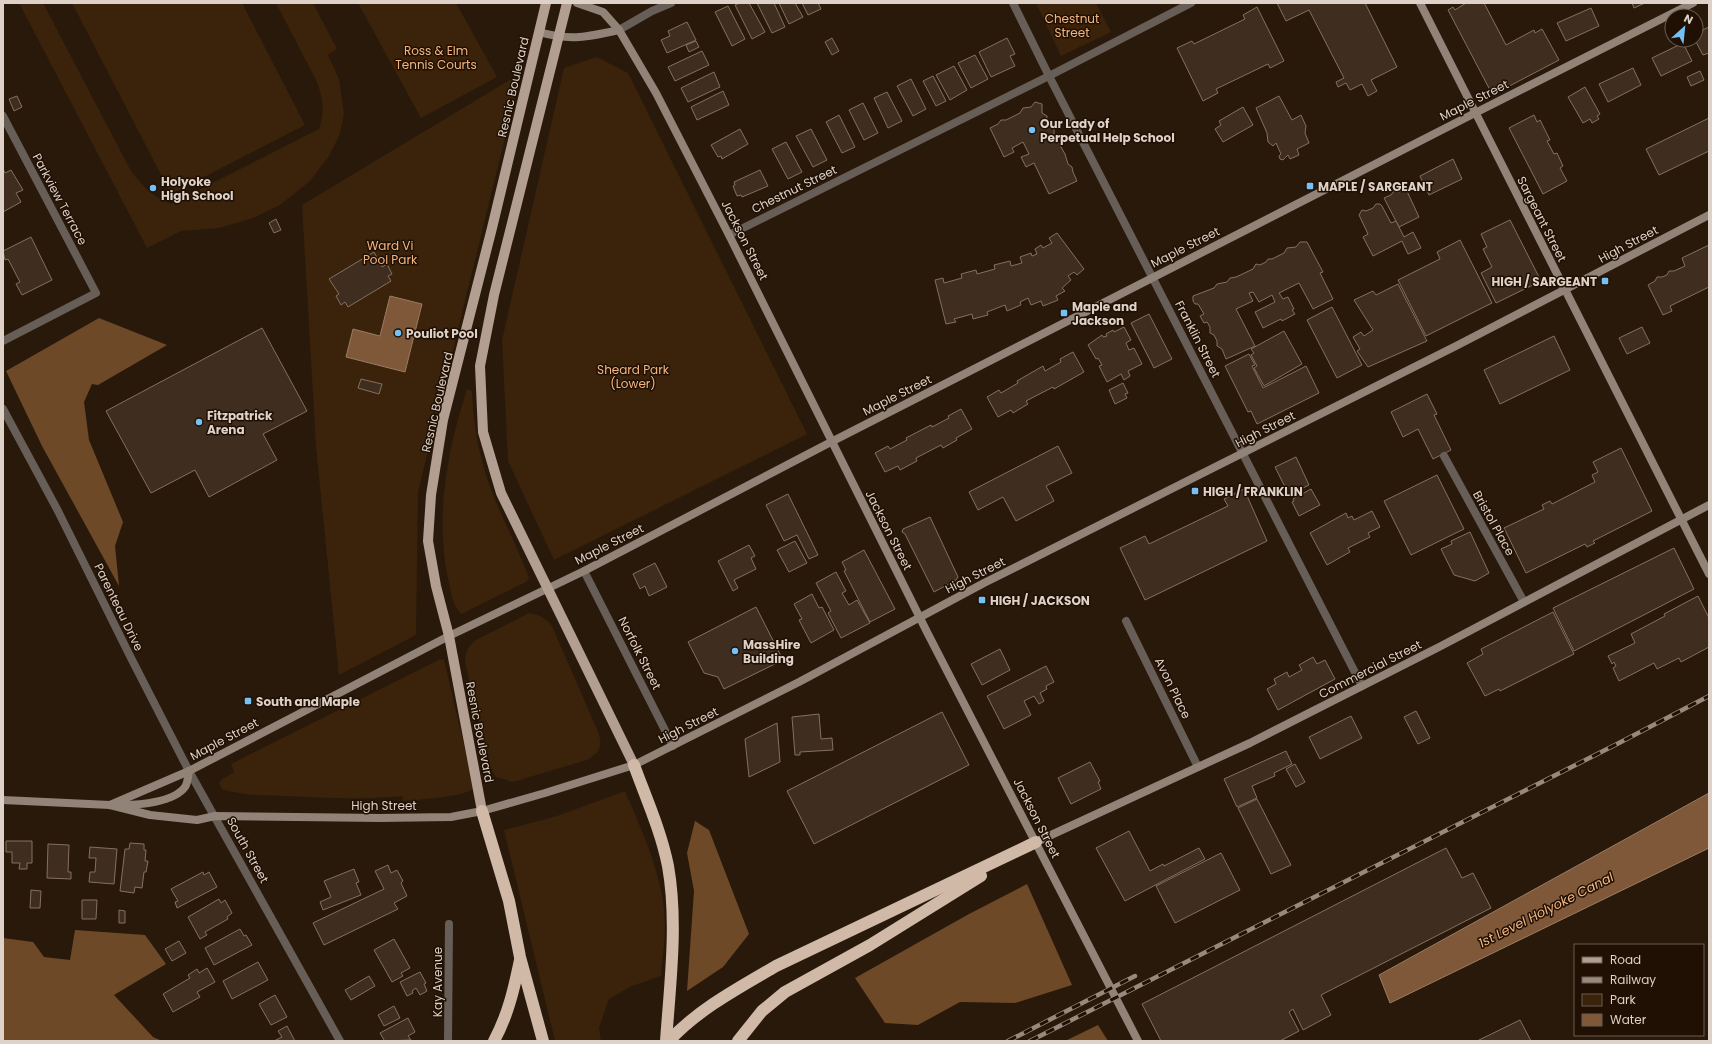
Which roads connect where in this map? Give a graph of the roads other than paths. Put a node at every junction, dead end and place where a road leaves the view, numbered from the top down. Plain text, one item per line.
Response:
1 (546, 3) edge
2 (567, 3) edge
3 (578, 3) edge
4 (671, 3) edge
5 (1014, 3) edge
6 (1191, 3) edge
7 (1420, 3) edge
8 (1693, 3) edge
9 (619, 30) junction
10 (539, 32) junction
11 (559, 38) junction
12 (1049, 76) junction
13 (1475, 113) junction
14 (3, 116) edge
15 (1709, 215) edge
16 (729, 235) junction
17 (1153, 277) junction
18 (1565, 290) junction
19 (3, 341) edge
20 (3, 409) edge
21 (831, 442) junction
22 (1242, 454) junction
23 (1444, 456) dead end
24 (1709, 505) edge
25 (1680, 519) junction
26 (584, 571) junction
27 (1709, 574) edge
28 (548, 588) junction
29 (1524, 602) junction
30 (920, 618) junction
31 (1126, 620) dead end
32 (449, 636) junction
33 (1362, 686) junction
34 (673, 746) junction
35 (634, 765) junction
36 (1198, 767) junction
37 (189, 771) junction
38 (3, 800) edge
39 (110, 805) junction
40 (482, 811) junction
41 (215, 816) junction
42 (1036, 842) junction
43 (449, 924) dead end
44 (520, 957) junction
45 (340, 1041) edge
46 (448, 1041) edge
47 (494, 1041) edge
48 (543, 1041) edge
49 (668, 1041) edge
50 (738, 1041) edge
51 (1138, 1041) edge

1 - 10 main road, Resnic Boulevard
2 - 11 main road
3 - 9 main road, Jackson Street
4 - 9 street
5 - 12 street, Franklin Street
6 - 12 street, Chestnut Street
7 - 13 main road, Sargeant Street
8 - 13 main road, Maple Street
9 - 11 main road
9 - 16 main road, Jackson Street
10 - 11 main road
10 - 32 main road, Resnic Boulevard
11 - 28 main road
12 - 16 street, Chestnut Street
12 - 17 street, Franklin Street
13 - 17 main road, Maple Street
13 - 18 main road, Sargeant Street
14 - 19 street, Parkview Terrace
15 - 18 main road, High Street
16 - 21 main road, Jackson Street
17 - 21 main road, Maple Street
17 - 22 street, Franklin Street
18 - 22 main road, High Street
18 - 25 main road, Sargeant Street
20 - 37 street, Parenteau Drive
21 - 26 main road, Maple Street
21 - 30 main road, Jackson Street
22 - 30 main road, High Street
22 - 33 street, Franklin Street
23 - 29 street, Bristol Place
24 - 25 main road, Commercial Street
25 - 27 main road, Sargeant Street
25 - 29 main road, Commercial Street
26 - 28 main road, Maple Street
26 - 34 street, Norfolk Street
28 - 32 main road, Maple Street
28 - 35 main road
29 - 33 main road, Commercial Street
30 - 34 main road, High Street
30 - 42 main road, Jackson Street
31 - 36 street, Avon Place
32 - 37 main road, Maple Street
32 - 40 main road, Resnic Boulevard
33 - 36 main road, Commercial Street
34 - 35 main road, High Street
35 - 40 main road, High Street
35 - 49 highway
36 - 42 main road, Commercial Street
37 - 39 main road, Maple Street
37 - 39 main road
37 - 41 street, Parenteau Drive
38 - 39 main road, South Street
39 - 41 main road, South Street
40 - 41 main road, High Street
40 - 44 highway
41 - 45 street, South Street
42 - 49 highway
42 - 50 highway
42 - 51 main road, Jackson Street
43 - 46 street, Kay Avenue
44 - 47 highway
44 - 48 highway

